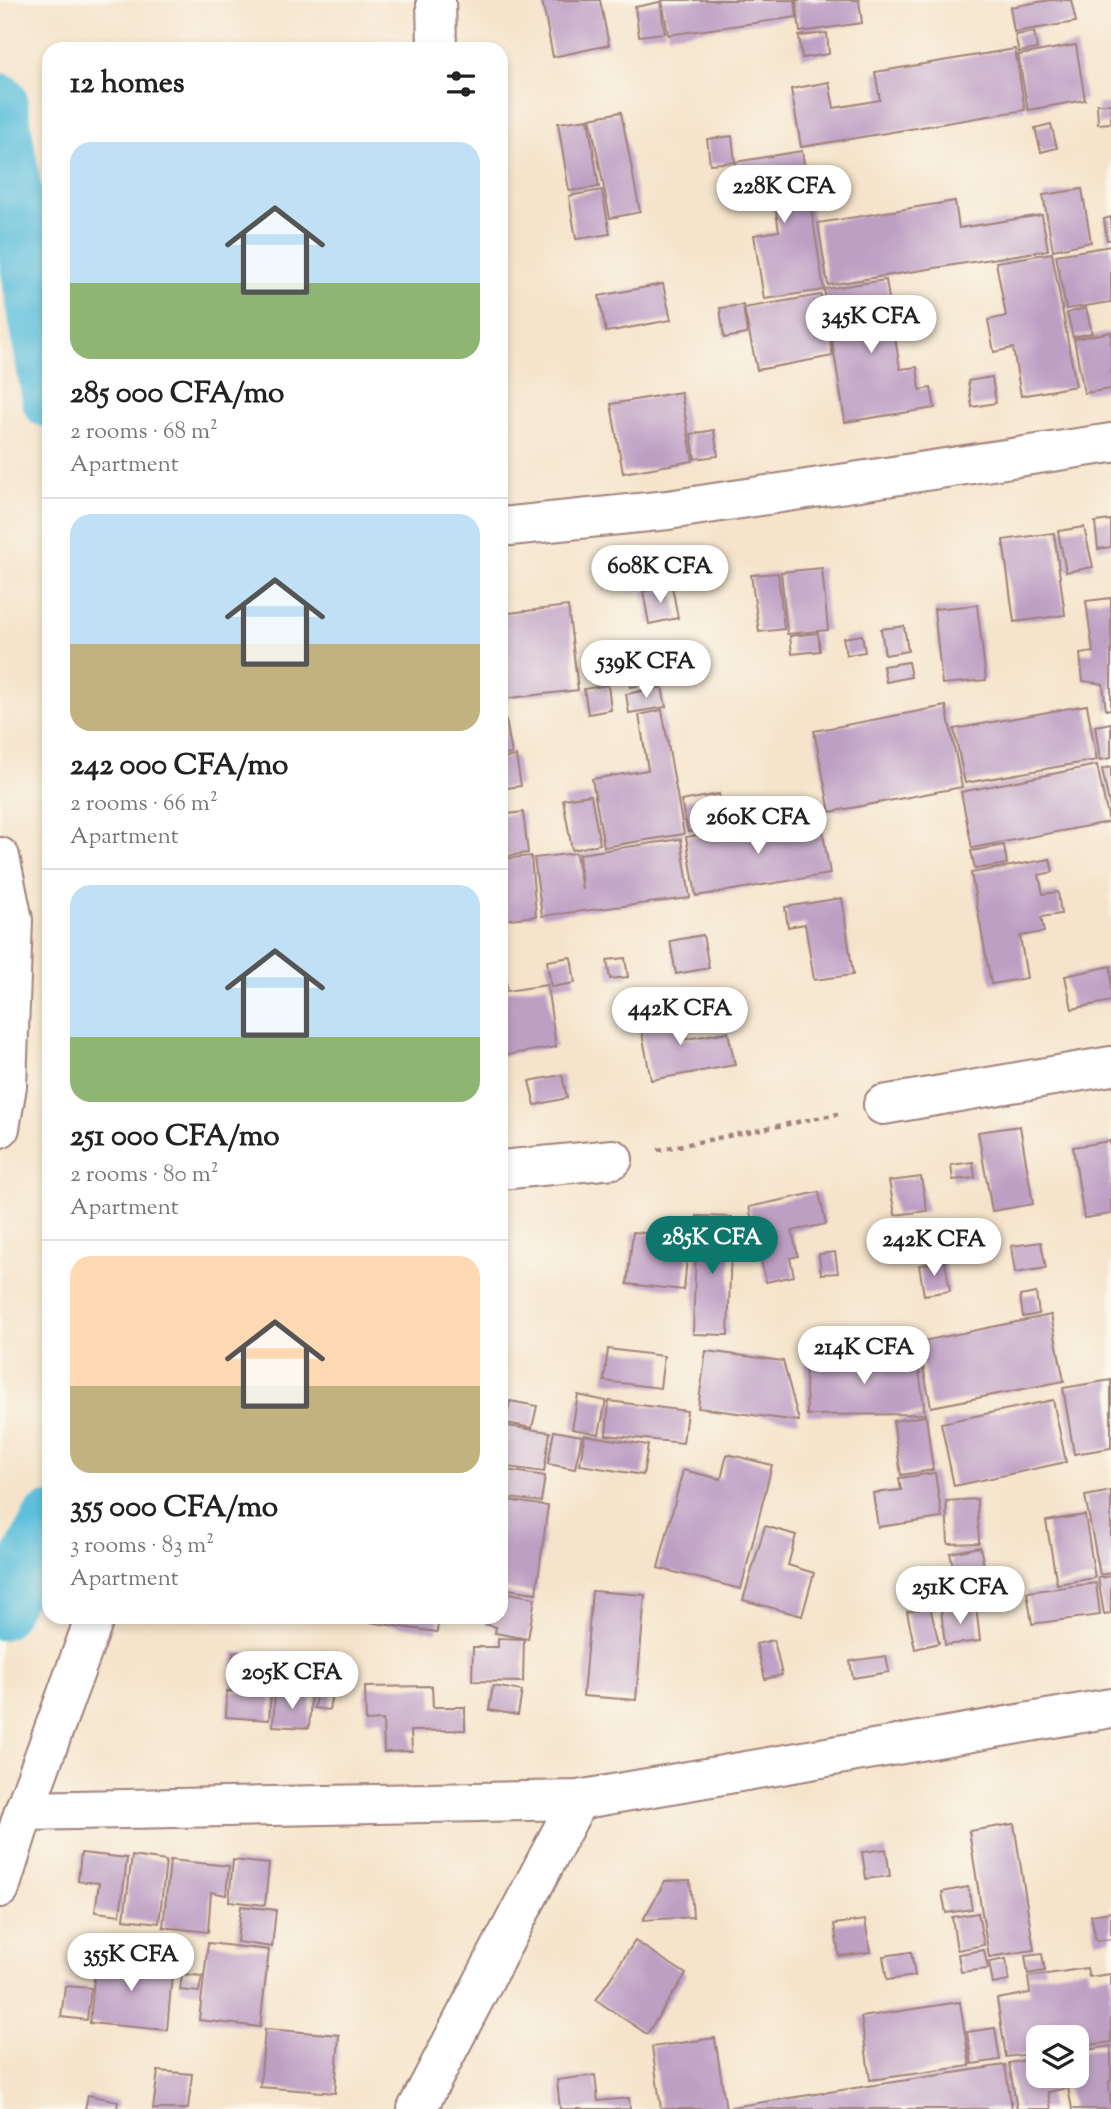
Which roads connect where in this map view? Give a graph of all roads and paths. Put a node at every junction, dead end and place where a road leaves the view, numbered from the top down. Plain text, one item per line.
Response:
1 (436, 0) edge
2 (437, 42) edge
3 (1111, 443) edge
4 (508, 526) edge
5 (0, 856) edge
6 (1111, 1066) edge
7 (884, 1105) joint
8 (0, 1128) edge
9 (613, 1159) joint
10 (508, 1169) edge
11 (92, 1624) edge
12 (1111, 1708) edge
13 (578, 1800) junction
14 (24, 1811) junction
15 (0, 1888) edge
16 (417, 2109) edge

1 - 2 street
3 - 4 street
5 - 8 street
6 - 7 street
7 - 9 path
9 - 10 street
11 - 14 street
12 - 13 street
13 - 14 street
13 - 16 street
14 - 15 street

